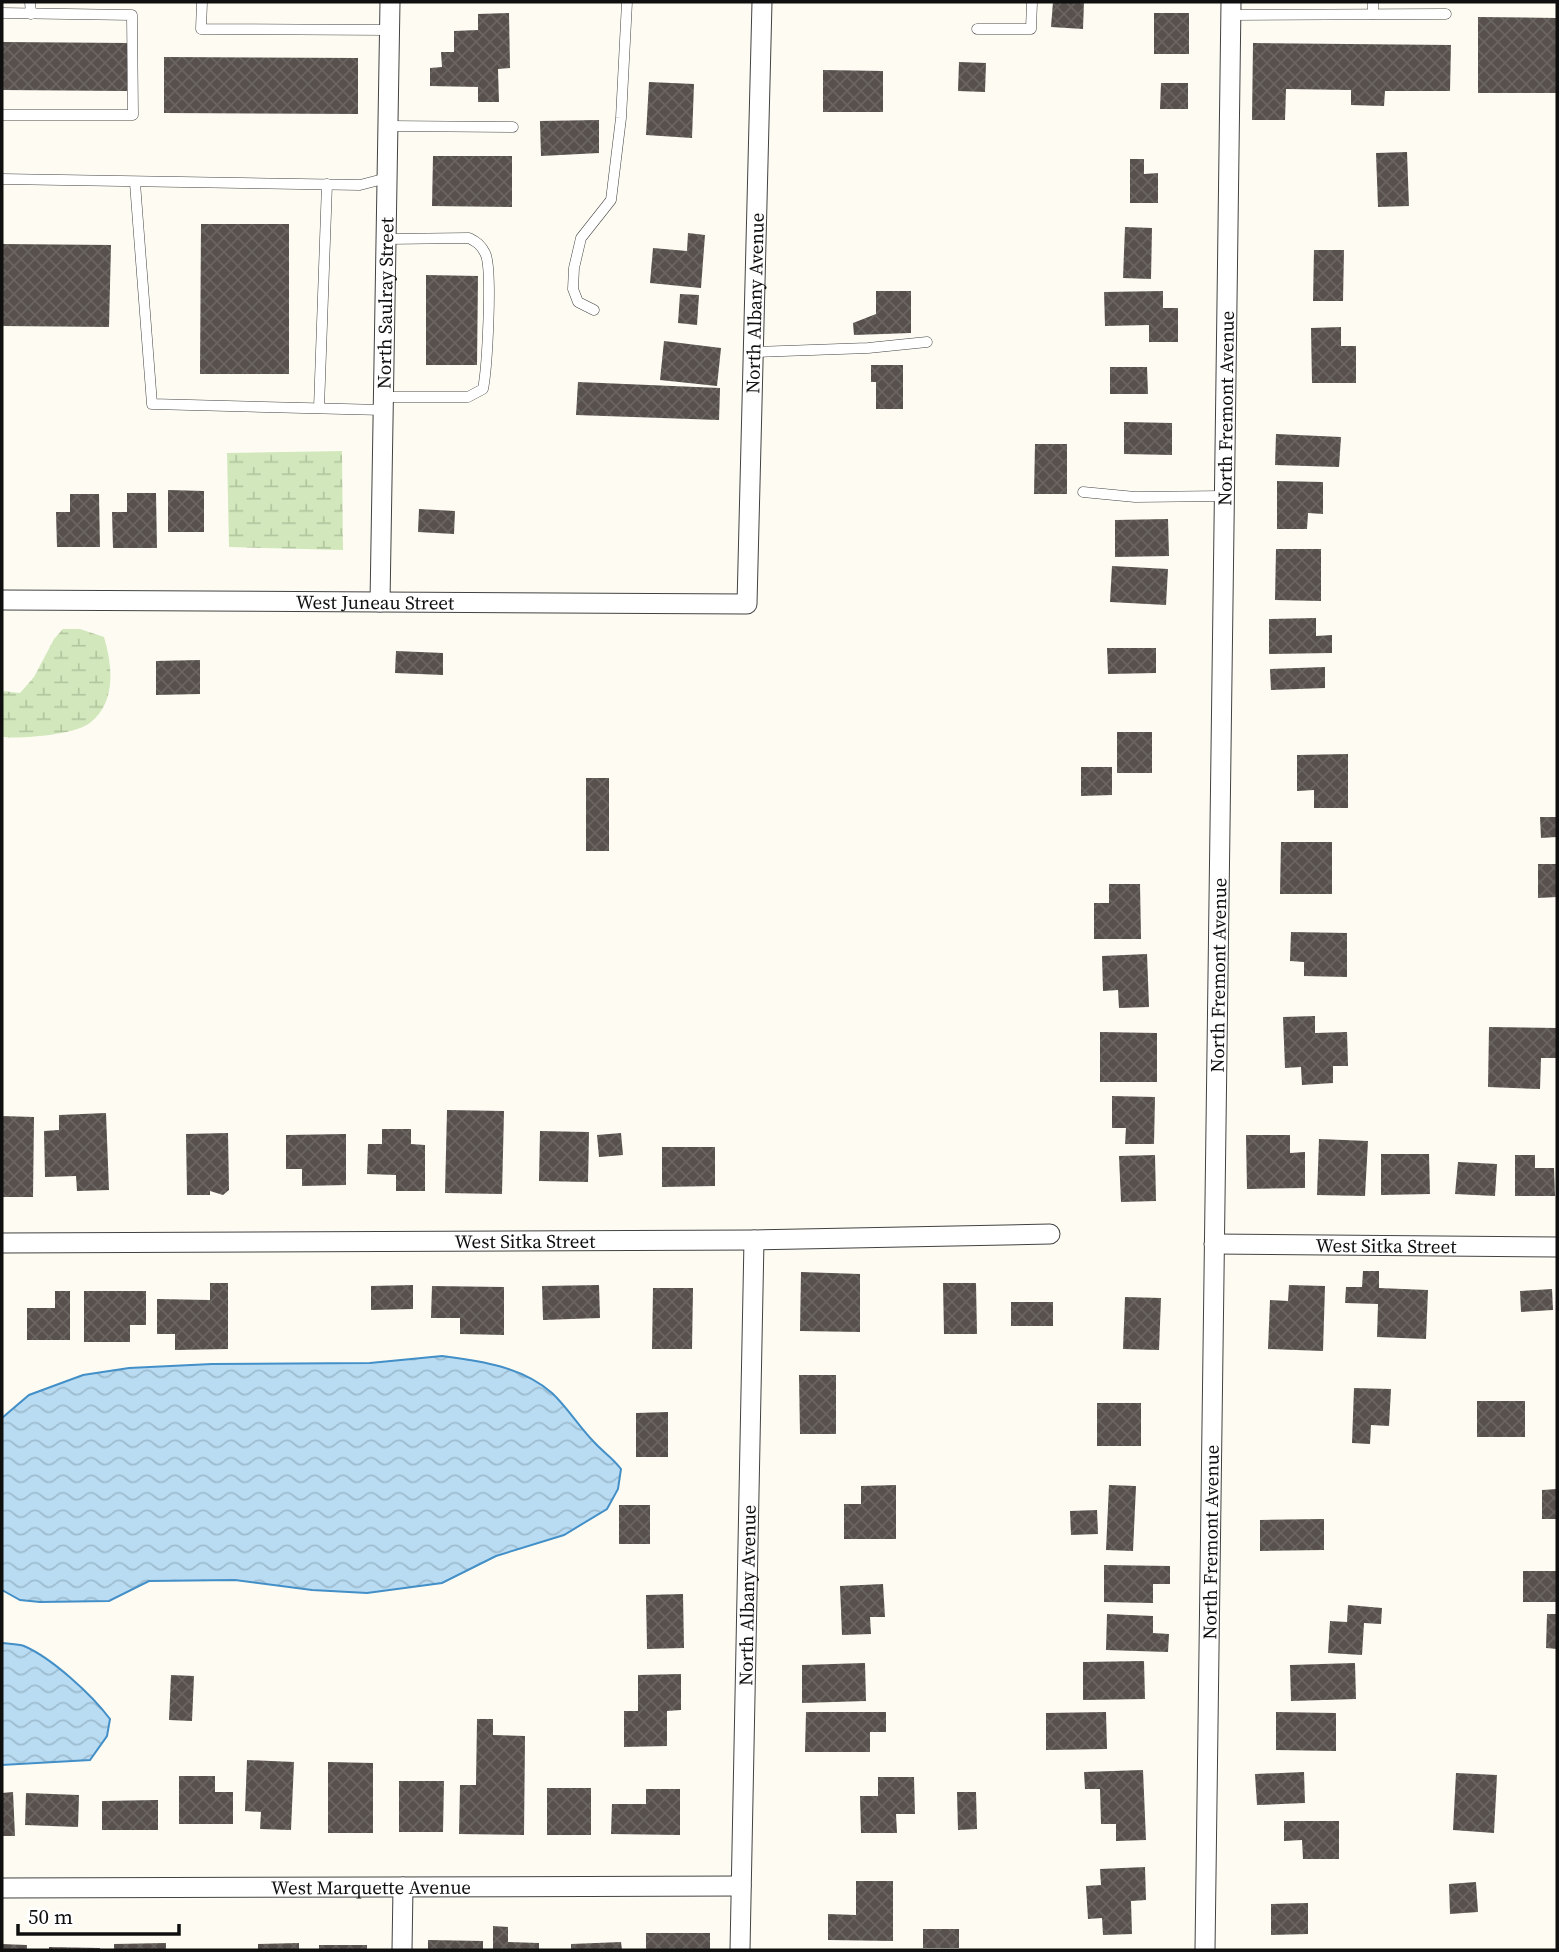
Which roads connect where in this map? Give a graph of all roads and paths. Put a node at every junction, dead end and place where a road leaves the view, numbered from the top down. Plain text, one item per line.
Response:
1 (30, 2) edge
2 (202, 2) edge
3 (390, 2) edge
4 (627, 2) edge
5 (762, 2) edge
6 (1031, 2) edge
7 (1373, 2) edge
8 (1231, 8) edge
9 (2, 13) edge
10 (31, 14) junction
11 (1446, 14) dead end
12 (1373, 15) junction
13 (977, 29) dead end
14 (390, 30) junction
15 (2, 115) edge
16 (388, 126) junction
17 (513, 127) dead end
18 (387, 178) junction
19 (2, 179) edge
20 (135, 183) junction
21 (327, 184) junction
22 (386, 239) junction
23 (594, 310) dead end
24 (927, 342) dead end
25 (754, 352) junction
26 (383, 404) junction
27 (319, 408) junction
28 (1083, 492) dead end
29 (1224, 495) junction
30 (2, 600) edge
31 (380, 602) junction
32 (747, 604) joint
33 (1050, 1234) dead end
34 (754, 1240) junction
35 (2, 1243) edge
36 (1214, 1244) junction
37 (1557, 1247) edge
38 (741, 1886) junction
39 (403, 1887) junction
40 (2, 1888) edge
41 (402, 1950) edge
42 (740, 1950) edge
43 (1205, 1950) edge

1 - 10 lane
2 - 14 lane
3 - 14 street, North Saulray Street
4 - 23 lane
5 - 25 street, North Albany Avenue
6 - 13 lane
7 - 12 lane
8 - 12 lane
8 - 29 street, North Fremont Avenue
9 - 10 lane
10 - 15 lane
11 - 12 lane
14 - 16 street, North Saulray Street
16 - 17 lane
16 - 18 street, North Saulray Street
18 - 21 lane
18 - 22 street, North Saulray Street
19 - 20 lane
20 - 21 lane
20 - 27 lane
21 - 27 lane
22 - 26 street, North Saulray Street
22 - 26 lane
24 - 25 lane
25 - 32 street, North Albany Avenue
26 - 27 lane
26 - 31 street, North Saulray Street
28 - 29 lane
29 - 36 street, North Fremont Avenue
30 - 31 street, West Juneau Street
31 - 32 street, West Juneau Street
33 - 34 street, West Sitka Street
34 - 35 street, West Sitka Street
34 - 38 street, North Albany Avenue
36 - 37 street, West Sitka Street
36 - 43 street, North Fremont Avenue
38 - 39 street, West Marquette Avenue
38 - 42 street, North Albany Avenue
39 - 40 street, West Marquette Avenue
39 - 41 street

